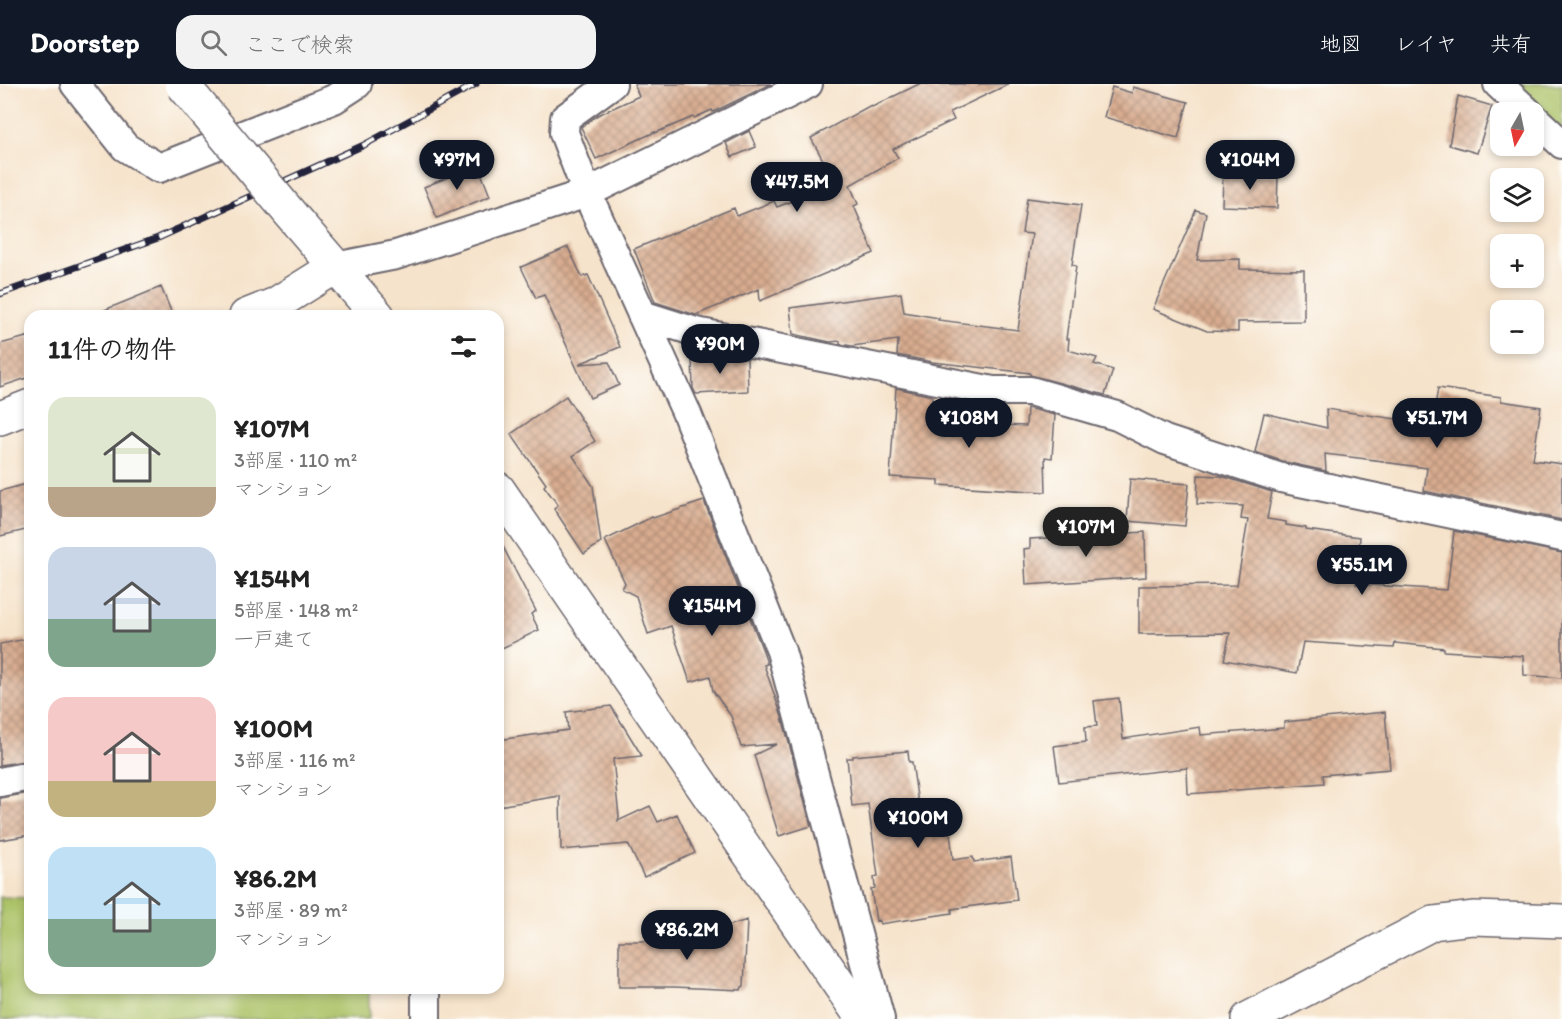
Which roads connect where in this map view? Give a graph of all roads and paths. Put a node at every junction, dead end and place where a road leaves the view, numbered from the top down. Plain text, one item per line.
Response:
1 (75, 84) edge
2 (182, 84) edge
3 (357, 84) edge
4 (612, 84) edge
5 (808, 84) edge
6 (1498, 84) edge
7 (1517, 102) edge
8 (1544, 127) edge
9 (1562, 144) edge
10 (587, 193) junction
11 (335, 267) junction
12 (261, 310) edge
13 (373, 310) edge
14 (642, 315) junction
15 (24, 408) edge
16 (0, 418) edge
17 (504, 498) edge
18 (1562, 537) edge
19 (24, 777) edge
20 (0, 782) edge
21 (1562, 921) edge
22 (426, 994) edge
23 (426, 1019) edge
24 (863, 1019) edge
25 (880, 1019) edge
26 (1248, 1019) edge

1 - 3 street
2 - 11 street, bridge
4 - 10 street
5 - 10 street
6 - 7 street
8 - 9 street
10 - 11 street
10 - 14 street
11 - 12 street
11 - 13 street
14 - 18 street
14 - 25 street
15 - 16 street
17 - 24 street
19 - 20 street
21 - 26 street
22 - 23 street

